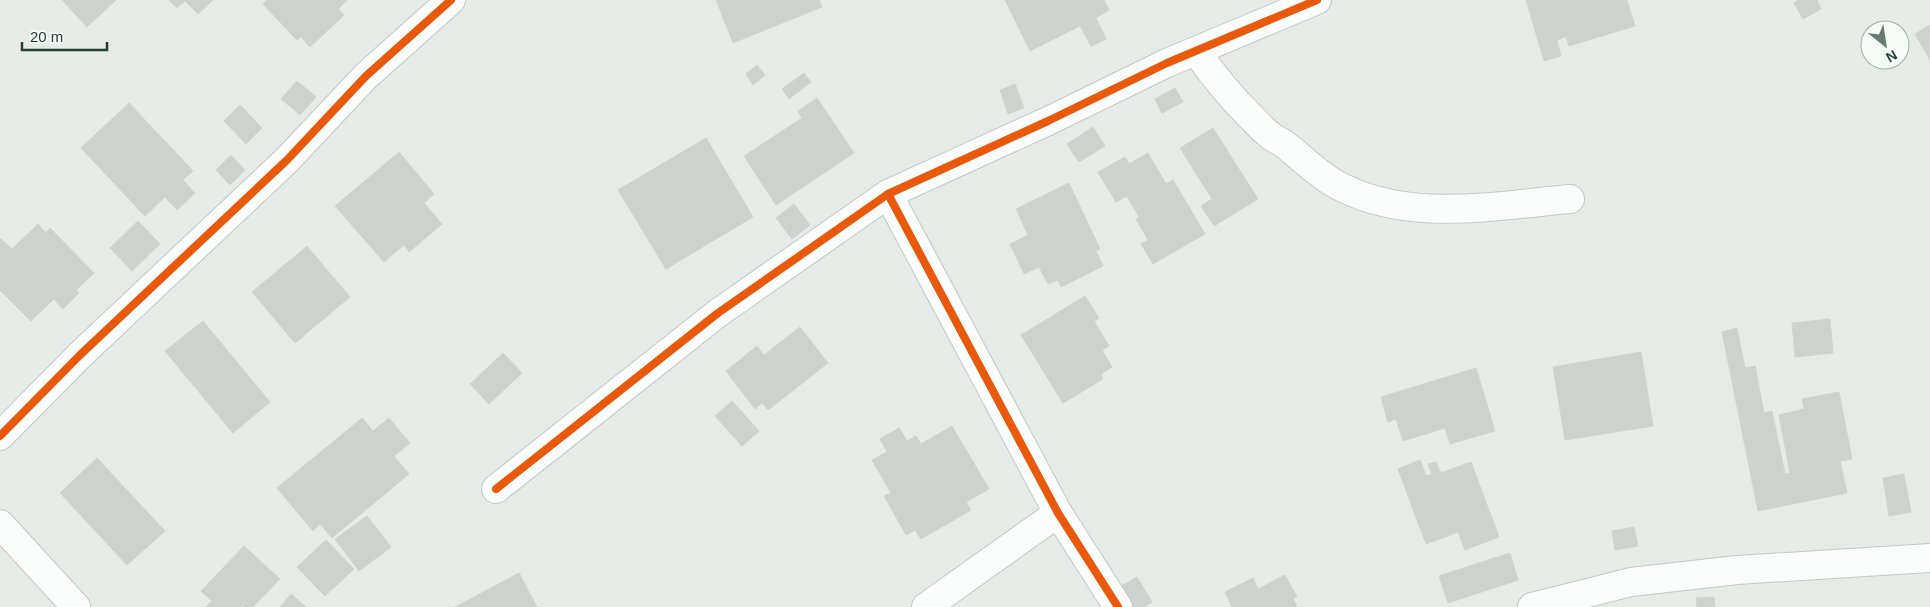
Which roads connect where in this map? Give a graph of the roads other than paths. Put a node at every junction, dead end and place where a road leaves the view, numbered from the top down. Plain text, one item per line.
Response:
1 (451, 0) edge
2 (1317, 0) edge
3 (1196, 50) junction
4 (888, 194) junction
5 (1570, 199) dead end
6 (0, 436) edge
7 (496, 488) dead end
8 (1058, 513) junction
9 (0, 524) edge
10 (1930, 558) edge
11 (76, 607) edge
12 (926, 607) edge
13 (1118, 607) edge
14 (1532, 607) edge

1 - 6 street
2 - 3 street
3 - 4 street
3 - 5 street
4 - 7 street
4 - 8 street
8 - 12 street
8 - 13 street
9 - 11 street
10 - 14 street

